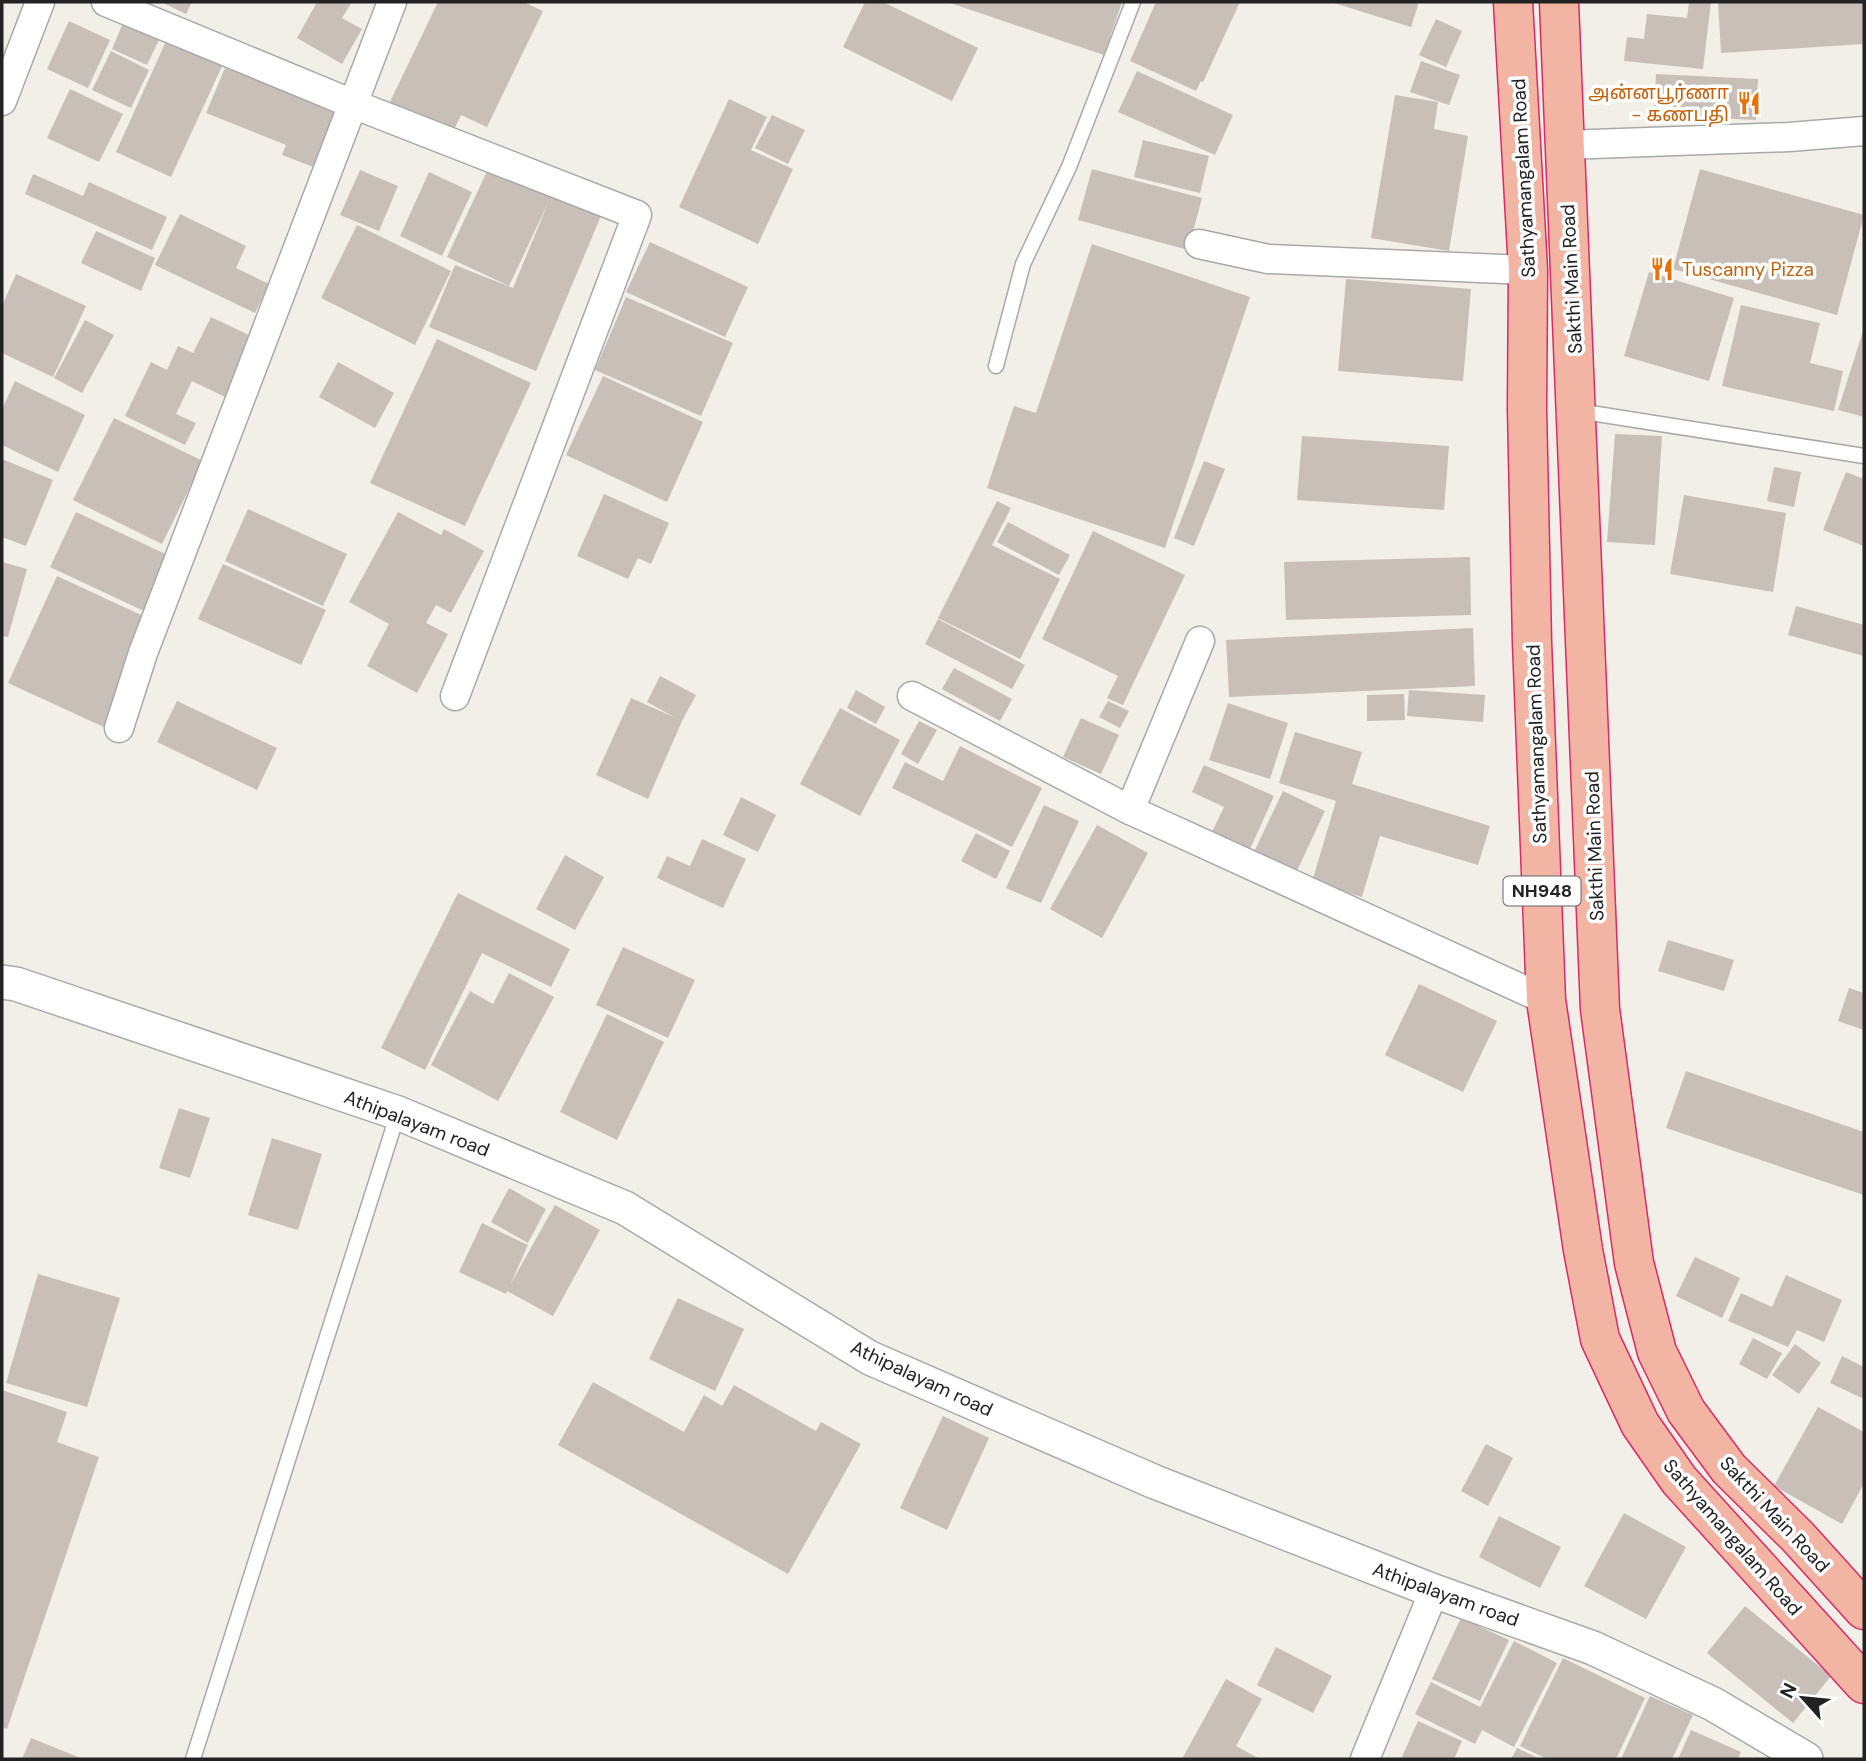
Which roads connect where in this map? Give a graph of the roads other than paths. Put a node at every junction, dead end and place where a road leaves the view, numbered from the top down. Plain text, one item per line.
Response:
1 (40, 2) edge
2 (106, 2) edge
3 (393, 2) edge
4 (1133, 2) edge
5 (1513, 2) edge
6 (1559, 2) edge
7 (2, 101) edge
8 (353, 104) junction
9 (1864, 131) edge
10 (1565, 145) junction
11 (1199, 244) dead end
12 (1528, 270) junction
13 (996, 366) dead end
14 (1577, 411) junction
15 (1864, 456) edge
16 (1200, 641) dead end
17 (455, 696) dead end
18 (912, 696) dead end
19 (119, 728) dead end
20 (1130, 810) junction
21 (2, 982) edge
22 (1546, 1000) junction
23 (398, 1113) junction
24 (1434, 1591) junction
25 (1864, 1610) edge
26 (1864, 1684) edge
27 (193, 1759) edge
28 (1365, 1759) edge
29 (1806, 1759) edge

1 - 7 street
2 - 8 street
3 - 8 street
4 - 13 lane
5 - 12 highway, Sathyamangalam Road / NH948
6 - 10 highway, Sakthi Main Road / NH948
8 - 17 street
8 - 19 street
9 - 10 street
10 - 14 highway, Sakthi Main Road / NH948
11 - 12 street
12 - 22 highway, Sathyamangalam Road / NH948
14 - 15 lane
14 - 25 highway, Sakthi Main Road / NH948
16 - 20 street
18 - 20 street
20 - 22 street
21 - 23 street, Athipalayam road
22 - 26 highway, Sathyamangalam Road / NH948
23 - 24 street, Athipalayam road
23 - 27 lane
24 - 28 street
24 - 29 street, Athipalayam road

